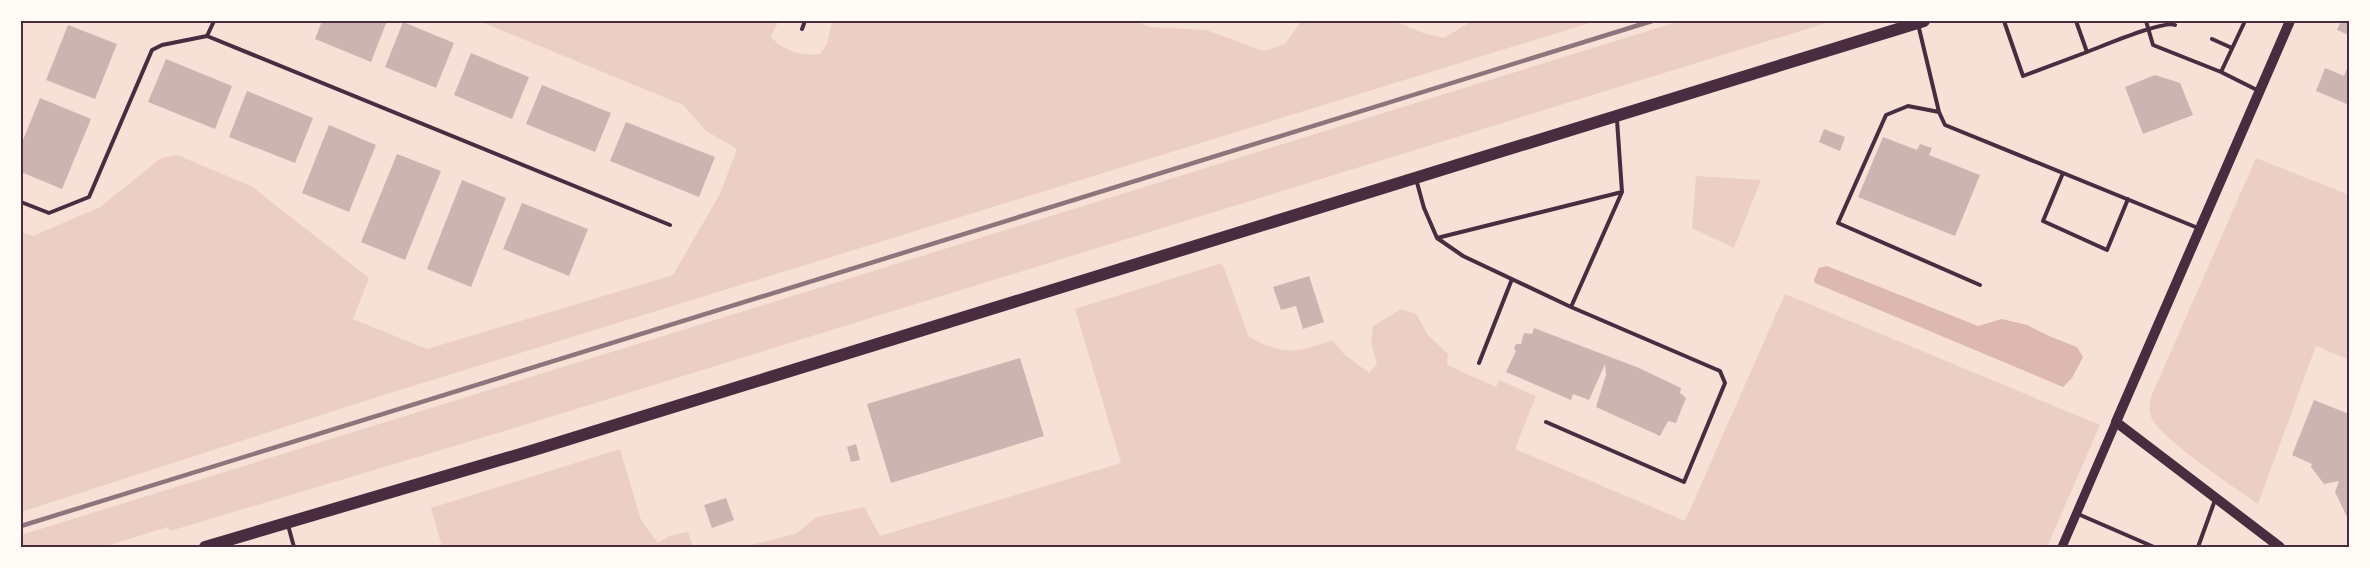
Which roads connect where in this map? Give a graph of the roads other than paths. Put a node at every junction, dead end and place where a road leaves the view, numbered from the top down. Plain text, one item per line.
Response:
1 (214, 21) edge
2 (805, 21) edge
3 (2004, 21) edge
4 (2076, 21) edge
5 (2146, 21) edge
6 (2245, 21) edge
7 (2290, 21) edge
8 (1921, 22) edge
9 (2175, 25) dead end
10 (802, 28) dead end
11 (2148, 29) junction
12 (207, 36) junction
13 (2212, 39) dead end
14 (2232, 48) junction
15 (2086, 52) junction
16 (2221, 72) junction
17 (2259, 91) junction
18 (1939, 112) junction
19 (1616, 116) junction
20 (2063, 173) junction
21 (1416, 178) junction
22 (1622, 192) junction
23 (2128, 199) junction
24 (21, 202) edge
25 (670, 225) dead end
26 (2200, 229) junction
27 (1437, 238) junction
28 (1512, 279) junction
29 (1980, 285) dead end
30 (1571, 307) junction
31 (1479, 363) dead end
32 (1546, 422) dead end
33 (2116, 422) junction
34 (2216, 496) junction
35 (2077, 513) junction
36 (288, 523) junction
37 (205, 547) edge
38 (294, 547) edge
39 (2062, 547) edge
40 (2154, 547) edge
41 (2198, 547) edge
42 (2280, 547) edge

1 - 12 lane
2 - 10 lane
3 - 15 lane
4 - 15 lane
5 - 11 lane
6 - 14 lane
7 - 17 main road
8 - 18 lane
8 - 19 highway
9 - 11 lane
11 - 15 lane
11 - 16 lane
12 - 24 lane
12 - 25 lane
13 - 14 lane
14 - 16 lane
16 - 17 lane
17 - 26 main road
18 - 20 lane
18 - 29 lane
19 - 21 highway
19 - 22 lane
20 - 23 lane
20 - 23 lane
21 - 27 lane
21 - 36 highway
22 - 27 lane
22 - 30 lane
23 - 26 lane
26 - 33 main road
27 - 28 lane
28 - 30 lane
28 - 31 lane
30 - 32 lane
33 - 34 main road
33 - 35 street
34 - 41 lane
34 - 42 main road
35 - 39 street
35 - 40 lane
36 - 37 highway
36 - 38 lane

